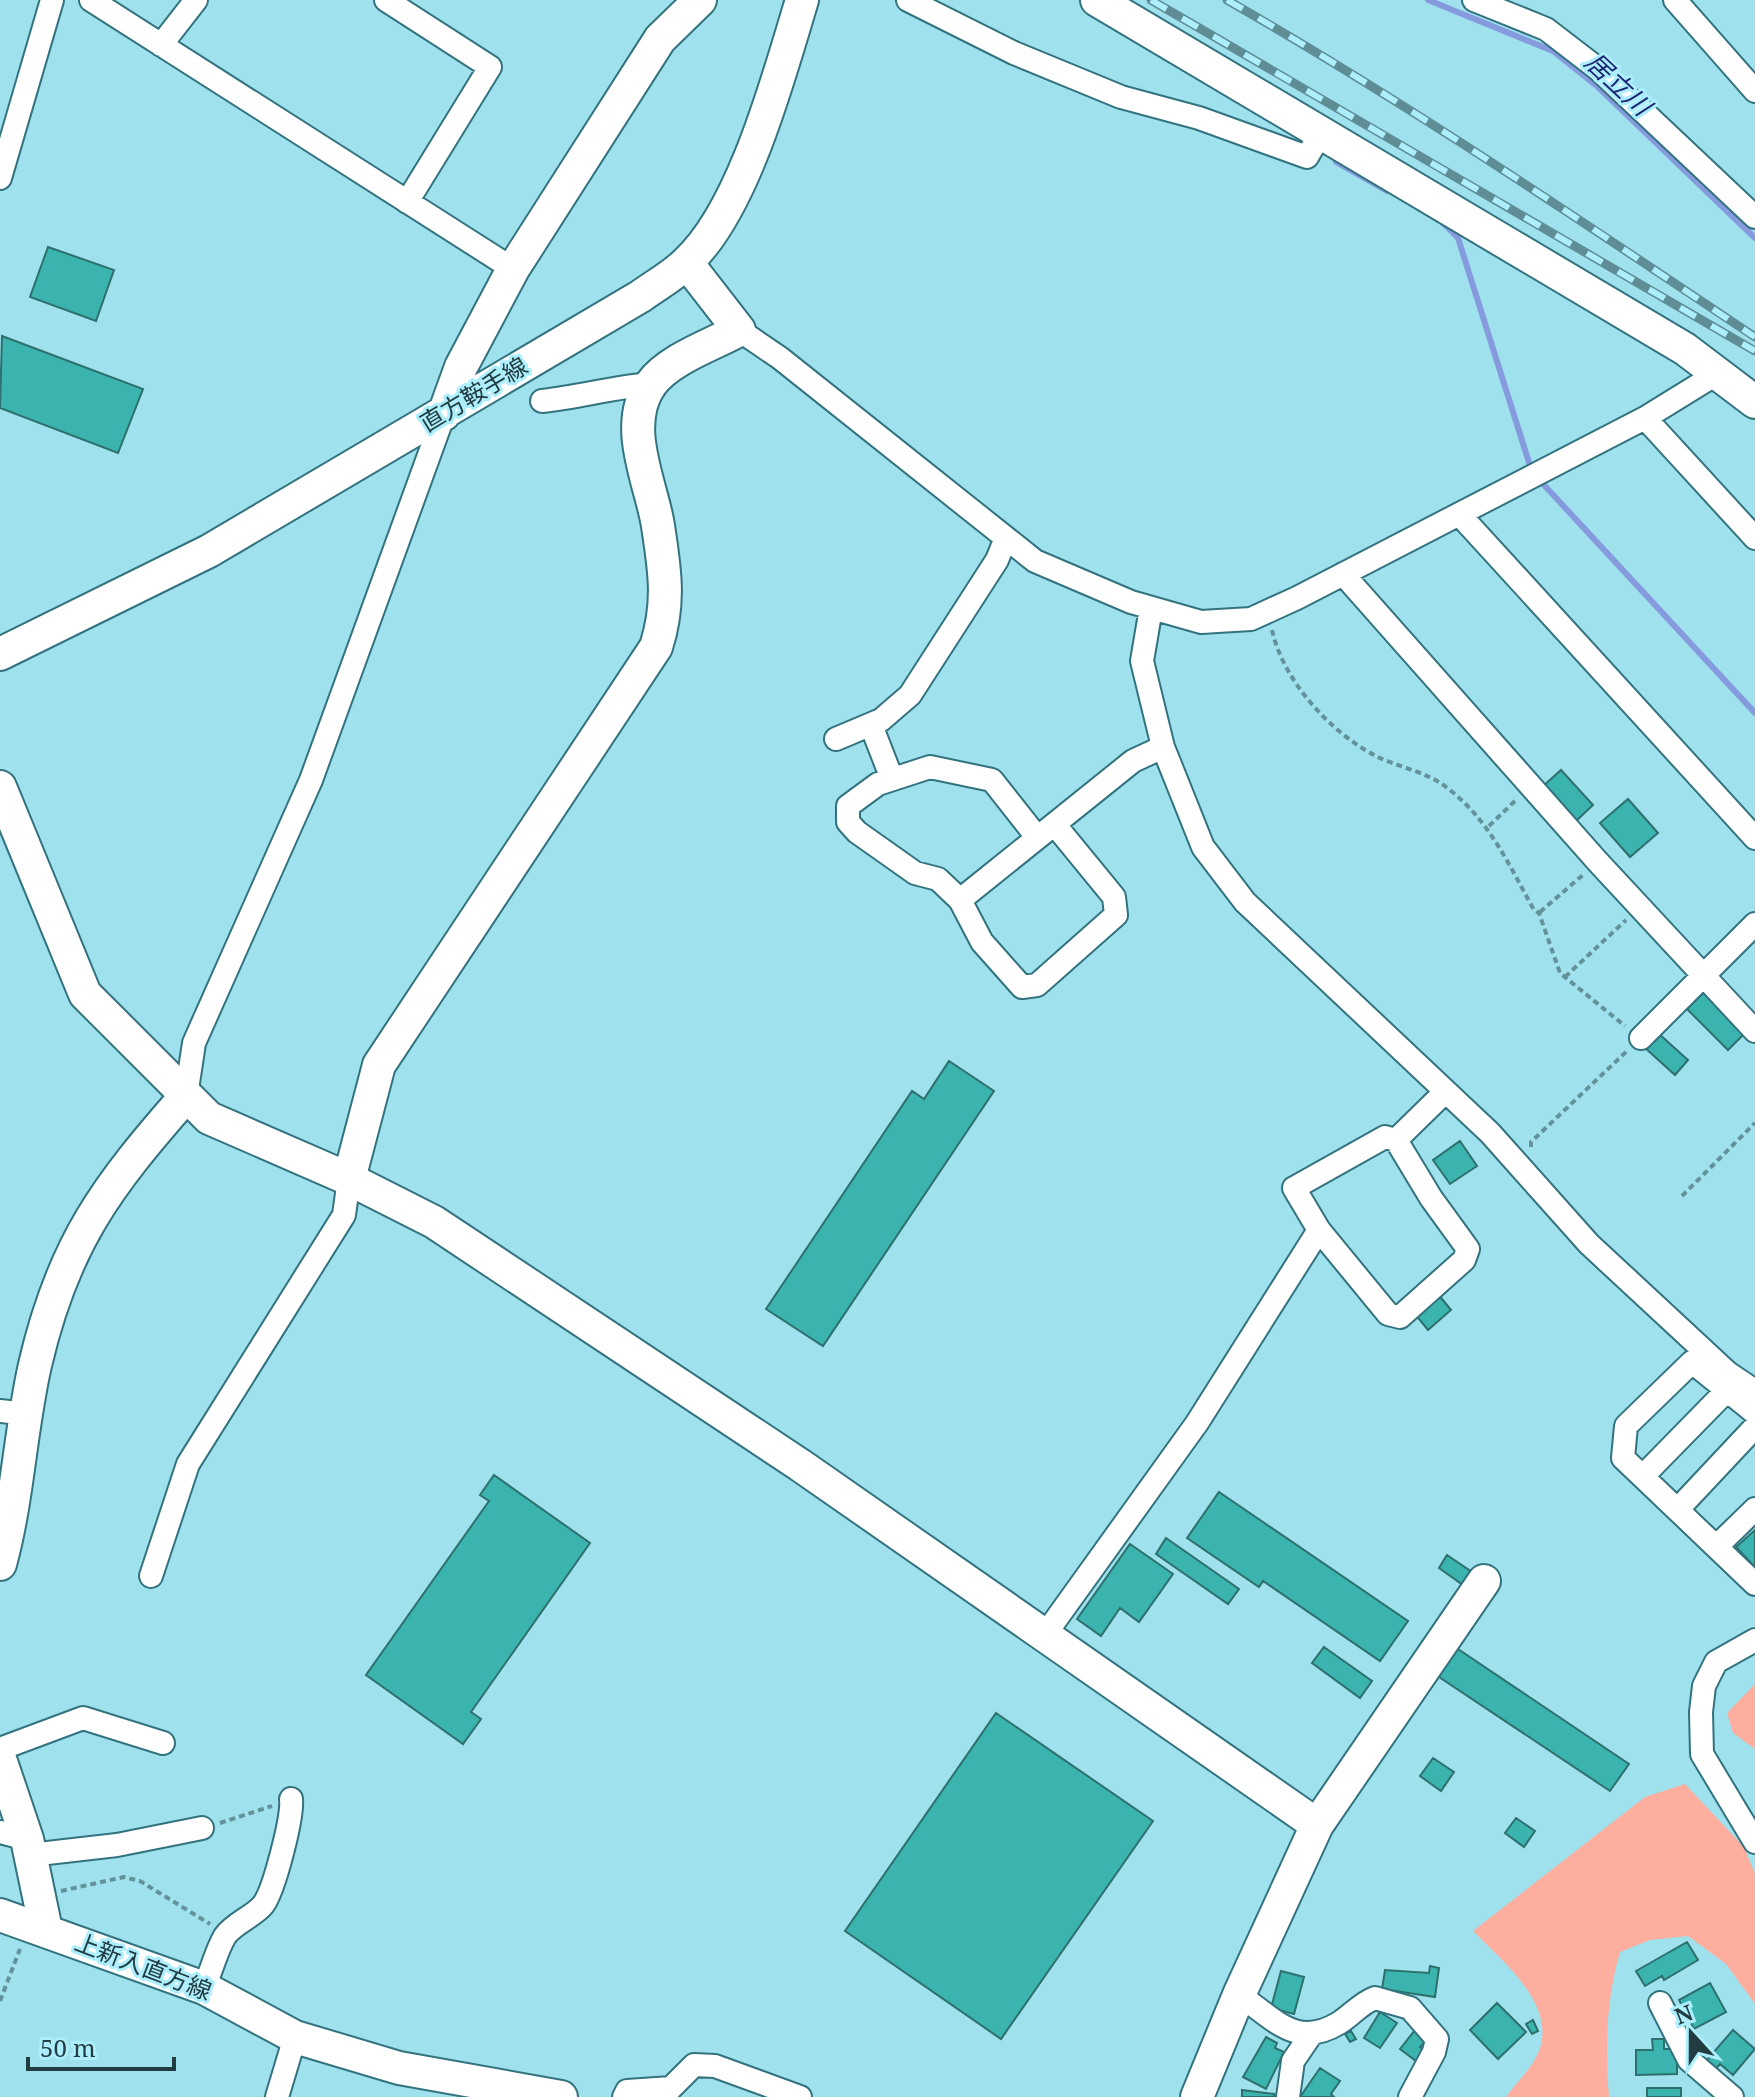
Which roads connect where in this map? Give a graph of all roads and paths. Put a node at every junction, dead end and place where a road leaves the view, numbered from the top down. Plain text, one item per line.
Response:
1 (52, 0) edge
2 (91, 0) edge
3 (196, 0) edge
4 (386, 0) edge
5 (700, 0) edge
6 (802, 0) edge
7 (908, 0) edge
8 (1097, 0) edge
9 (1474, 0) edge
10 (1675, 0) edge
11 (161, 45) junction
12 (1755, 91) edge
13 (1322, 131) junction
14 (0, 178) edge
15 (407, 202) junction
16 (1755, 217) edge
17 (687, 263) junction
18 (513, 269) junction
19 (739, 330) junction
20 (1718, 373) junction
21 (651, 384) junction
22 (542, 401) dead end
23 (1755, 402) edge
24 (444, 414) junction
25 (1645, 418) junction
26 (1459, 514) junction
27 (1755, 538) edge
28 (1005, 540) junction
29 (1343, 574) junction
30 (1151, 608) junction
31 (1268, 612) junction
32 (0, 654) edge
33 (871, 725) junction
34 (836, 739) dead end
35 (1163, 747) junction
36 (892, 779) junction
37 (1530, 786) junction
38 (0, 787) edge
39 (1489, 827) junction
40 (1046, 831) junction
41 (1755, 838) edge
42 (1598, 862) junction
43 (960, 900) junction
44 (1640, 907) junction
45 (1539, 913) junction
46 (1755, 924) edge
47 (1705, 976) junction
48 (1565, 977) junction
49 (1755, 1031) edge
50 (1641, 1038) junction
51 (1445, 1092) junction
52 (186, 1096) junction
53 (1755, 1123) edge
54 (1396, 1140) junction
55 (1531, 1142) dead end
56 (349, 1179) junction
57 (1682, 1196) dead end
58 (1319, 1230) junction
59 (1739, 1387) edge
60 (14, 1412) edge
61 (1755, 1413) edge
62 (1755, 1427) edge
63 (1644, 1475) junction
64 (1678, 1509) junction
65 (1755, 1509) edge
66 (1717, 1546) junction
67 (0, 1564) edge
68 (151, 1576) dead end
69 (1484, 1581) dead end
70 (1755, 1584) edge
71 (1044, 1636) junction
72 (1755, 1640) edge
73 (163, 1743) dead end
74 (0, 1749) edge
75 (0, 1759) edge
76 (291, 1799) joint
77 (1317, 1825) junction
78 (202, 1828) joint
79 (19, 1842) edge
80 (1755, 1842) edge
81 (39, 1894) junction
82 (25, 1923) edge
83 (226, 1934) junction
84 (204, 1988) junction
85 (1239, 1995) junction
86 (0, 2001) edge
87 (1660, 2003) dead end
88 (1310, 2036) junction
89 (295, 2037) junction
90 (277, 2097) edge
91 (561, 2097) edge
92 (624, 2097) edge
93 (800, 2097) edge
94 (1197, 2097) edge
95 (1288, 2097) edge
96 (1410, 2097) edge
97 (1732, 2097) edge

1 - 14 street
2 - 11 street
3 - 11 street
4 - 15 street
5 - 18 street
6 - 17 street, 直方鞍手線
7 - 13 street
8 - 13 street
9 - 16 street
10 - 12 street
11 - 15 street
13 - 20 street
15 - 18 street
17 - 19 street
17 - 24 street, 直方鞍手線
18 - 24 street
19 - 21 street
19 - 28 street
20 - 23 street
20 - 25 street
21 - 22 street
21 - 56 street
24 - 32 street, 直方鞍手線
24 - 52 street
25 - 26 street
25 - 27 street
26 - 29 street
26 - 41 street
28 - 30 street
28 - 33 street
29 - 31 street
29 - 37 street
30 - 31 street
30 - 35 street
31 - 39 path
33 - 34 street
33 - 36 street
35 - 40 street
35 - 51 street
36 - 40 street
36 - 43 street
37 - 39 path
37 - 42 street
38 - 52 street
39 - 45 path
40 - 43 street
40 - 43 street
42 - 44 street
42 - 45 path
44 - 47 street
44 - 48 path
45 - 48 path
46 - 47 street
47 - 49 street
47 - 50 street
48 - 50 path
50 - 55 path
51 - 54 street
51 - 59 street
52 - 56 street
52 - 60 street
53 - 57 path
54 - 58 street
54 - 58 street
56 - 68 street
56 - 71 street
58 - 71 street
59 - 61 street
59 - 63 street
59 - 63 street
60 - 67 street
62 - 64 street
63 - 64 street
64 - 66 street
65 - 66 street
66 - 70 street
69 - 77 street
71 - 77 street
72 - 80 street
73 - 74 street
75 - 79 street
76 - 78 path
76 - 83 street
77 - 85 street
78 - 79 street
79 - 81 street
81 - 82 street
81 - 83 path
82 - 84 street, 上新入直方線
82 - 86 path
83 - 84 street
84 - 89 street, 上新入直方線
85 - 88 street
85 - 94 street
87 - 97 street
88 - 95 street
88 - 96 street
89 - 90 street
89 - 91 street, 上新入直方線
92 - 93 street

